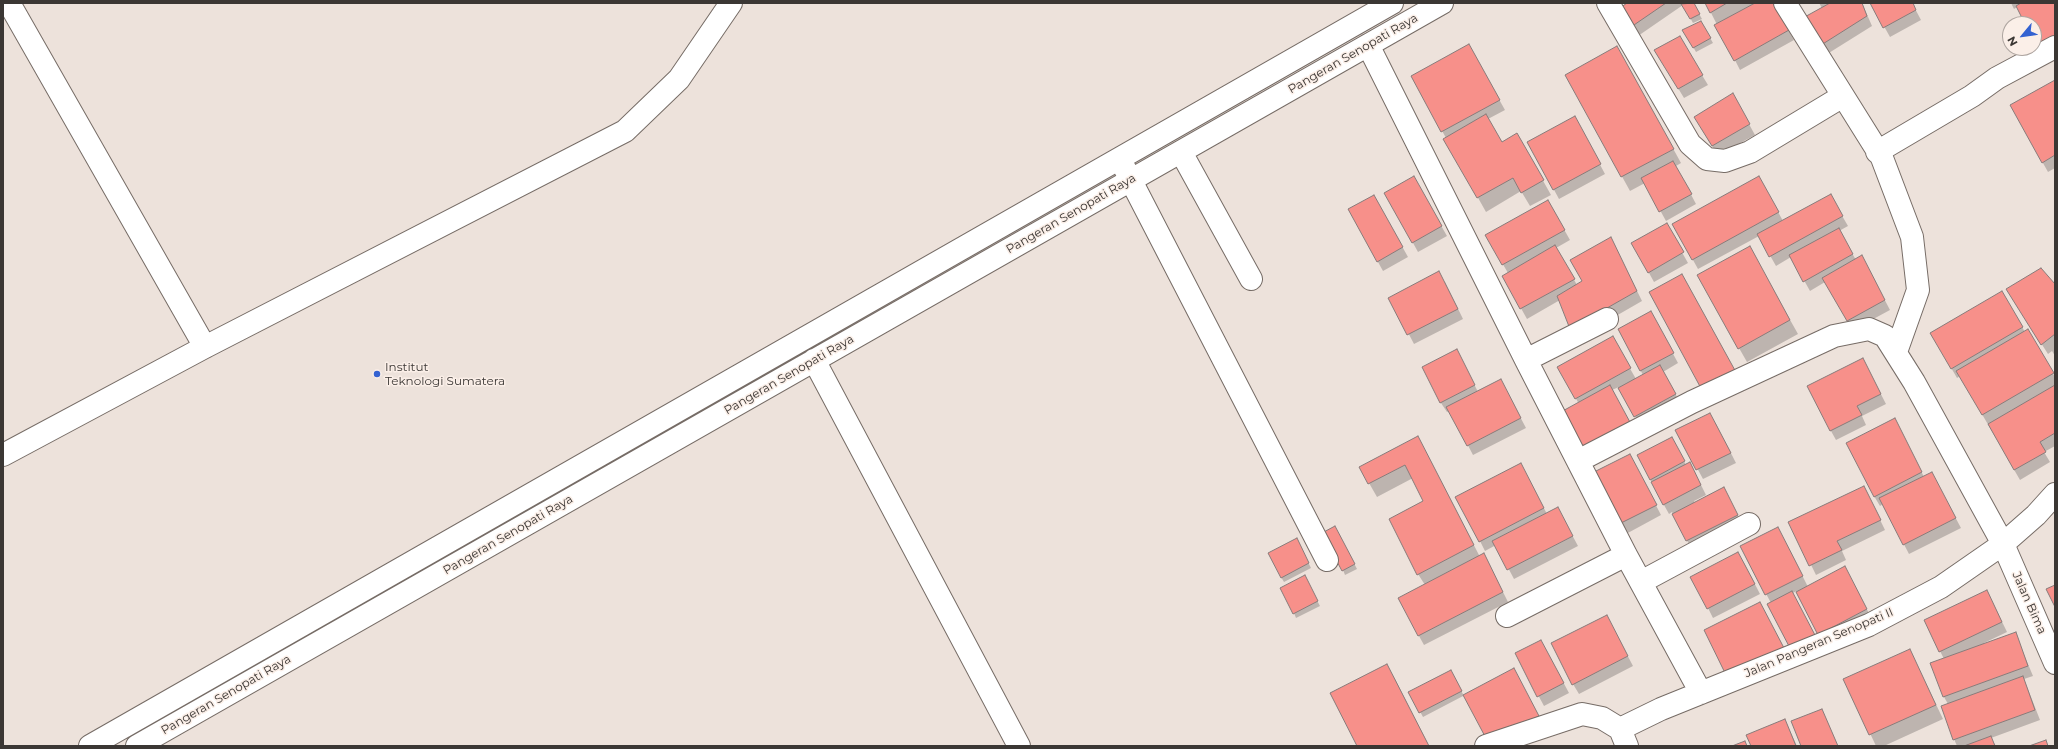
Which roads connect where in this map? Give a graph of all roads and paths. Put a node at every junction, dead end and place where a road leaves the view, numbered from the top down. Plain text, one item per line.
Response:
1 (9, 3) edge
2 (731, 3) edge
3 (1392, 3) edge
4 (1442, 3) edge
5 (1608, 3) edge
6 (1785, 3) edge
7 (1368, 45) junction
8 (2055, 46) edge
9 (1843, 96) junction
10 (1181, 152) junction
11 (1877, 152) junction
12 (1120, 159) junction
13 (1132, 180) junction
14 (1251, 279) dead end
15 (1607, 319) dead end
16 (205, 347) junction
17 (1896, 352) junction
18 (814, 360) junction
19 (1526, 360) junction
20 (3, 455) edge
21 (1578, 461) junction
22 (2055, 494) edge
23 (1750, 524) dead end
24 (2003, 544) junction
25 (1626, 555) junction
26 (1327, 560) dead end
27 (1641, 582) junction
28 (1507, 616) dead end
29 (2055, 663) edge
30 (1701, 693) junction
31 (1624, 738) edge
32 (90, 746) edge
33 (137, 746) edge
34 (1019, 746) edge
35 (1486, 746) edge

1 - 16 street
2 - 16 street
3 - 12 street, Pangeran Senopati Raya
4 - 7 street, Pangeran Senopati Raya
5 - 9 street
6 - 9 street
7 - 10 street, Pangeran Senopati Raya
7 - 19 street
8 - 11 street
9 - 11 street
10 - 13 street, Pangeran Senopati Raya
10 - 14 street
11 - 17 street
12 - 13 street
12 - 32 street, Pangeran Senopati Raya
13 - 18 street, Pangeran Senopati Raya
13 - 26 street
15 - 19 street
16 - 20 street
17 - 21 street, Jalan Bima
17 - 24 street, Jalan Bima
18 - 33 street, Pangeran Senopati Raya
18 - 34 street
19 - 21 street
21 - 25 street
22 - 24 street, Jalan Pangeran Senopati II
23 - 27 street
24 - 29 street, Jalan Bima
24 - 30 street, Jalan Pangeran Senopati II
25 - 27 street
25 - 28 street
27 - 30 street
30 - 31 street, Jalan Pangeran Senopati II
31 - 35 street

